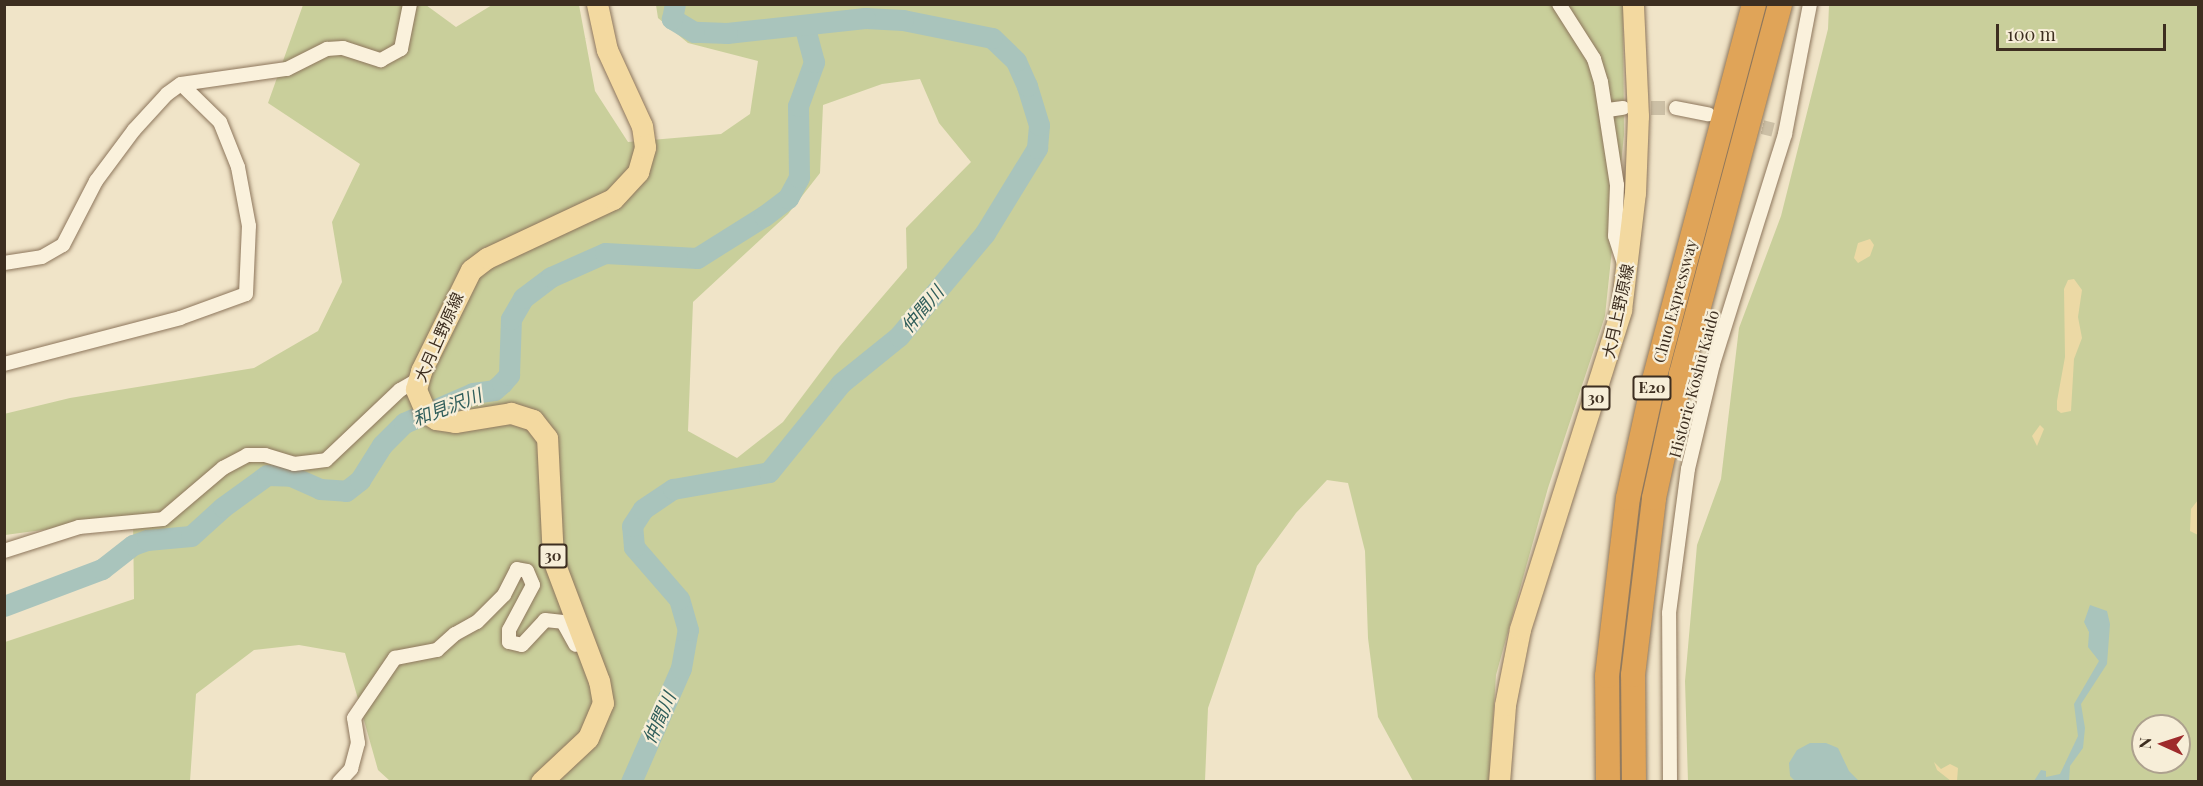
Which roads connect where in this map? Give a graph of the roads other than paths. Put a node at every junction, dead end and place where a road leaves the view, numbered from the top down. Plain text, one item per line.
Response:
1 (410, 4) edge
2 (597, 4) edge
3 (1559, 4) edge
4 (1633, 4) edge
5 (1754, 4) edge
6 (1780, 4) edge
7 (1810, 4) edge
8 (181, 84) junction
9 (1623, 108) tunnel mouth
10 (1676, 108) tunnel mouth
11 (1608, 110) junction
12 (1708, 114) dead end
13 (4, 263) edge
14 (1627, 272) junction
15 (4, 364) edge
16 (419, 392) junction
17 (4, 551) edge
18 (586, 647) junction
19 (339, 782) edge
20 (541, 782) edge
21 (1499, 782) edge
22 (1608, 782) edge
23 (1634, 782) edge
24 (1670, 782) edge

1 - 8 street
2 - 16 main road, 大月上野原線
3 - 11 street
4 - 14 main road, 大月上野原線 / 30
5 - 22 highway, Chuo Expressway / E20
6 - 23 highway, Chuo Expressway / E20
7 - 24 street, Historic Kōshū Kaidō
8 - 13 street
8 - 15 street
9 - 11 street
10 - 12 street
11 - 14 street
14 - 21 main road, 大月上野原線 / 30
16 - 17 street
16 - 18 main road, 大月上野原線 / 30
18 - 19 street
18 - 20 main road, 大月上野原線 / 30

